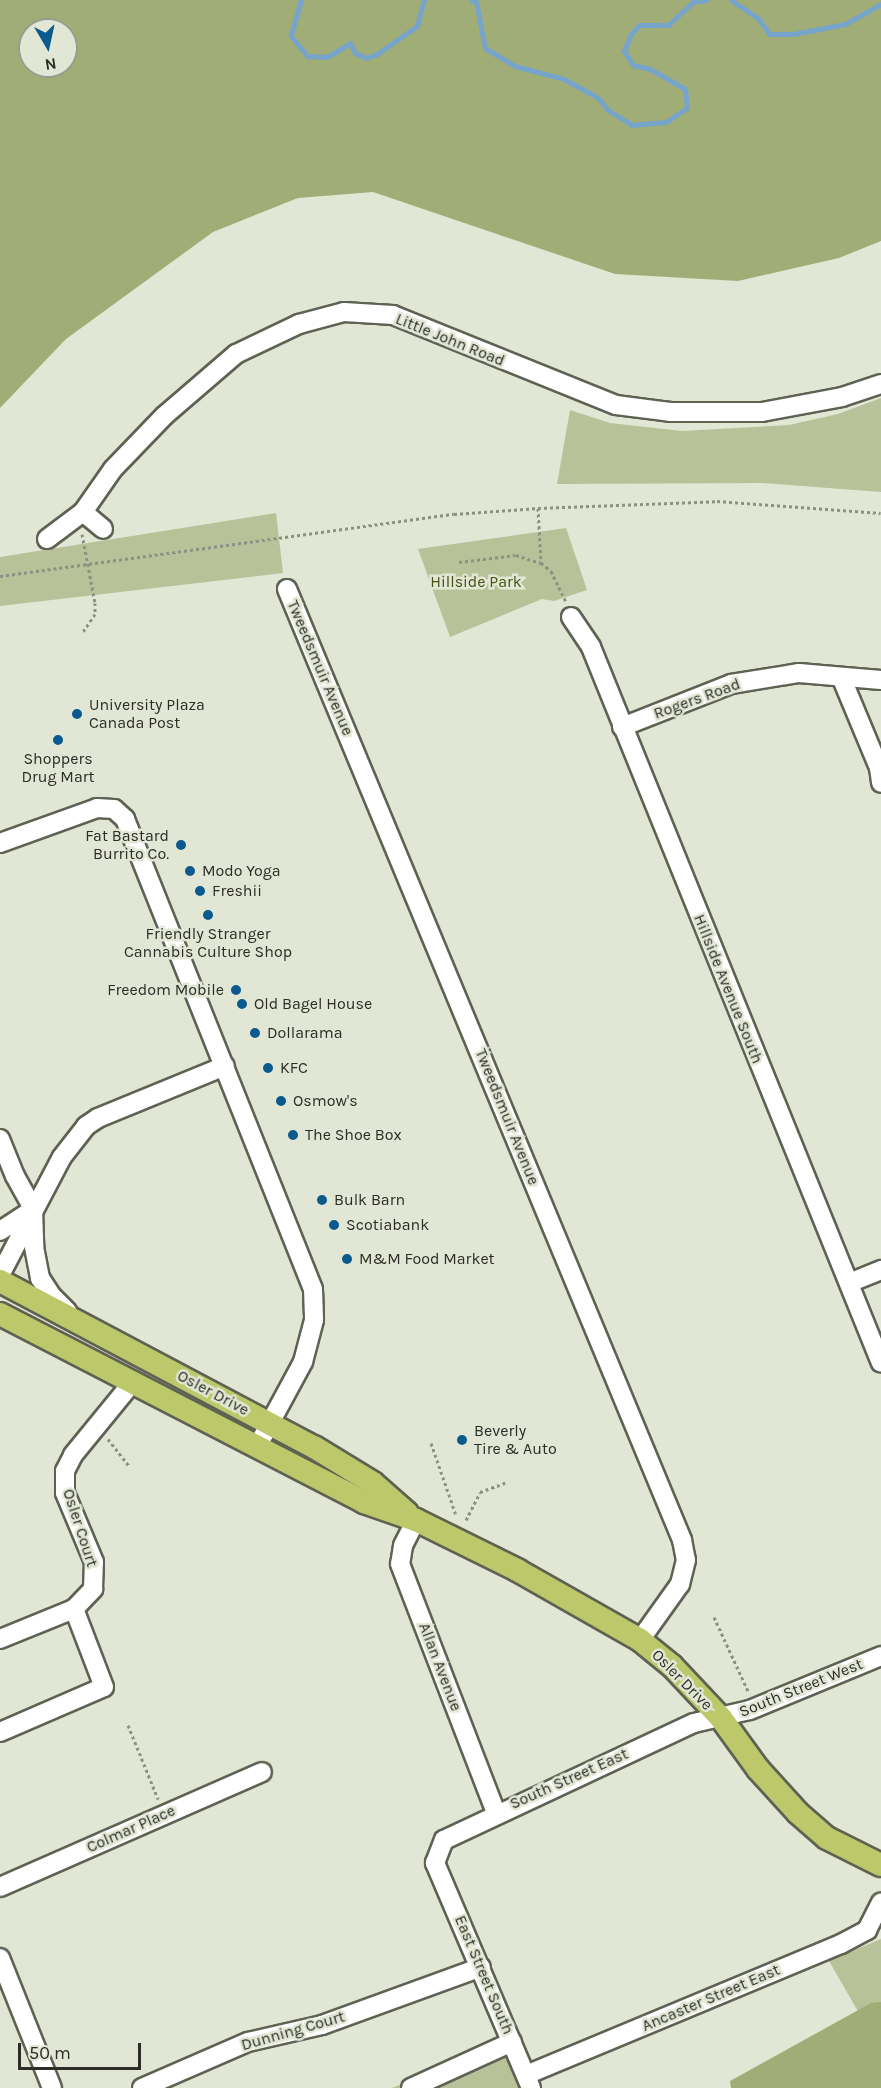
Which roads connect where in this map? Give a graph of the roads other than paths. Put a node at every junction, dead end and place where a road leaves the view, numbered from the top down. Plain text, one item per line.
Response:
1 (881, 384) edge
2 (82, 513) junction
3 (103, 529) dead end
4 (46, 538) dead end
5 (286, 589) dead end
6 (572, 617) road end
7 (842, 679) junction
8 (881, 681) edge
9 (622, 727) junction
10 (881, 783) edge
11 (0, 843) edge
12 (225, 1066) junction
13 (0, 1139) edge
14 (8, 1179) edge
15 (33, 1209) junction
16 (0, 1231) edge
17 (881, 1270) edge
18 (0, 1275) edge
19 (0, 1281) edge
20 (849, 1283) junction
21 (0, 1314) edge
22 (80, 1324) junction
23 (881, 1364) edge
24 (132, 1383) junction
25 (271, 1423) junction
26 (257, 1447) junction
27 (416, 1520) junction
28 (74, 1609) junction
29 (0, 1639) edge
30 (639, 1640) junction
31 (881, 1656) edge
32 (721, 1718) junction
33 (0, 1732) edge
34 (262, 1772) dead end
35 (496, 1813) junction
36 (435, 1863) joint
37 (881, 1865) edge
38 (0, 1887) edge
39 (881, 1902) edge
40 (0, 1958) edge
41 (481, 1967) junction
42 (512, 2042) junction
43 (529, 2082) edge
44 (52, 2088) edge
45 (142, 2088) edge
46 (411, 2088) edge

1 - 2 street, Little John Road
2 - 3 street
2 - 4 street, Little John Road
5 - 30 street, Tweedsmuir Avenue
6 - 9 street, Hillside Avenue South
7 - 8 street, Rogers Road
7 - 9 street, Rogers Road
7 - 10 street
9 - 20 street, Hillside Avenue South
11 - 12 street
12 - 15 street
12 - 25 street
13 - 14 street
14 - 15 street
15 - 16 street
15 - 18 street
15 - 22 street
17 - 20 street
19 - 22 main road, Osler Drive
20 - 23 street, Hillside Avenue South
21 - 24 main road, Osler Drive
22 - 25 main road, Osler Drive
24 - 26 main road, Osler Drive
24 - 28 street, Osler Court
25 - 26 street
25 - 27 main road, Osler Drive
26 - 27 main road, Osler Drive
27 - 30 main road, Osler Drive
27 - 35 street, Allan Avenue
28 - 29 street, Osler Court
28 - 33 street
30 - 32 main road, Osler Drive
31 - 32 street, South Street West
32 - 35 street, South Street East
32 - 37 main road, Osler Drive
34 - 38 street, Colmar Place
35 - 36 street, South Street East
36 - 41 street, East Street South
39 - 43 street, Ancaster Street East
40 - 44 street
41 - 42 street, East Street South
41 - 45 street, Dunning Court
42 - 43 street, East Street South
42 - 46 street

